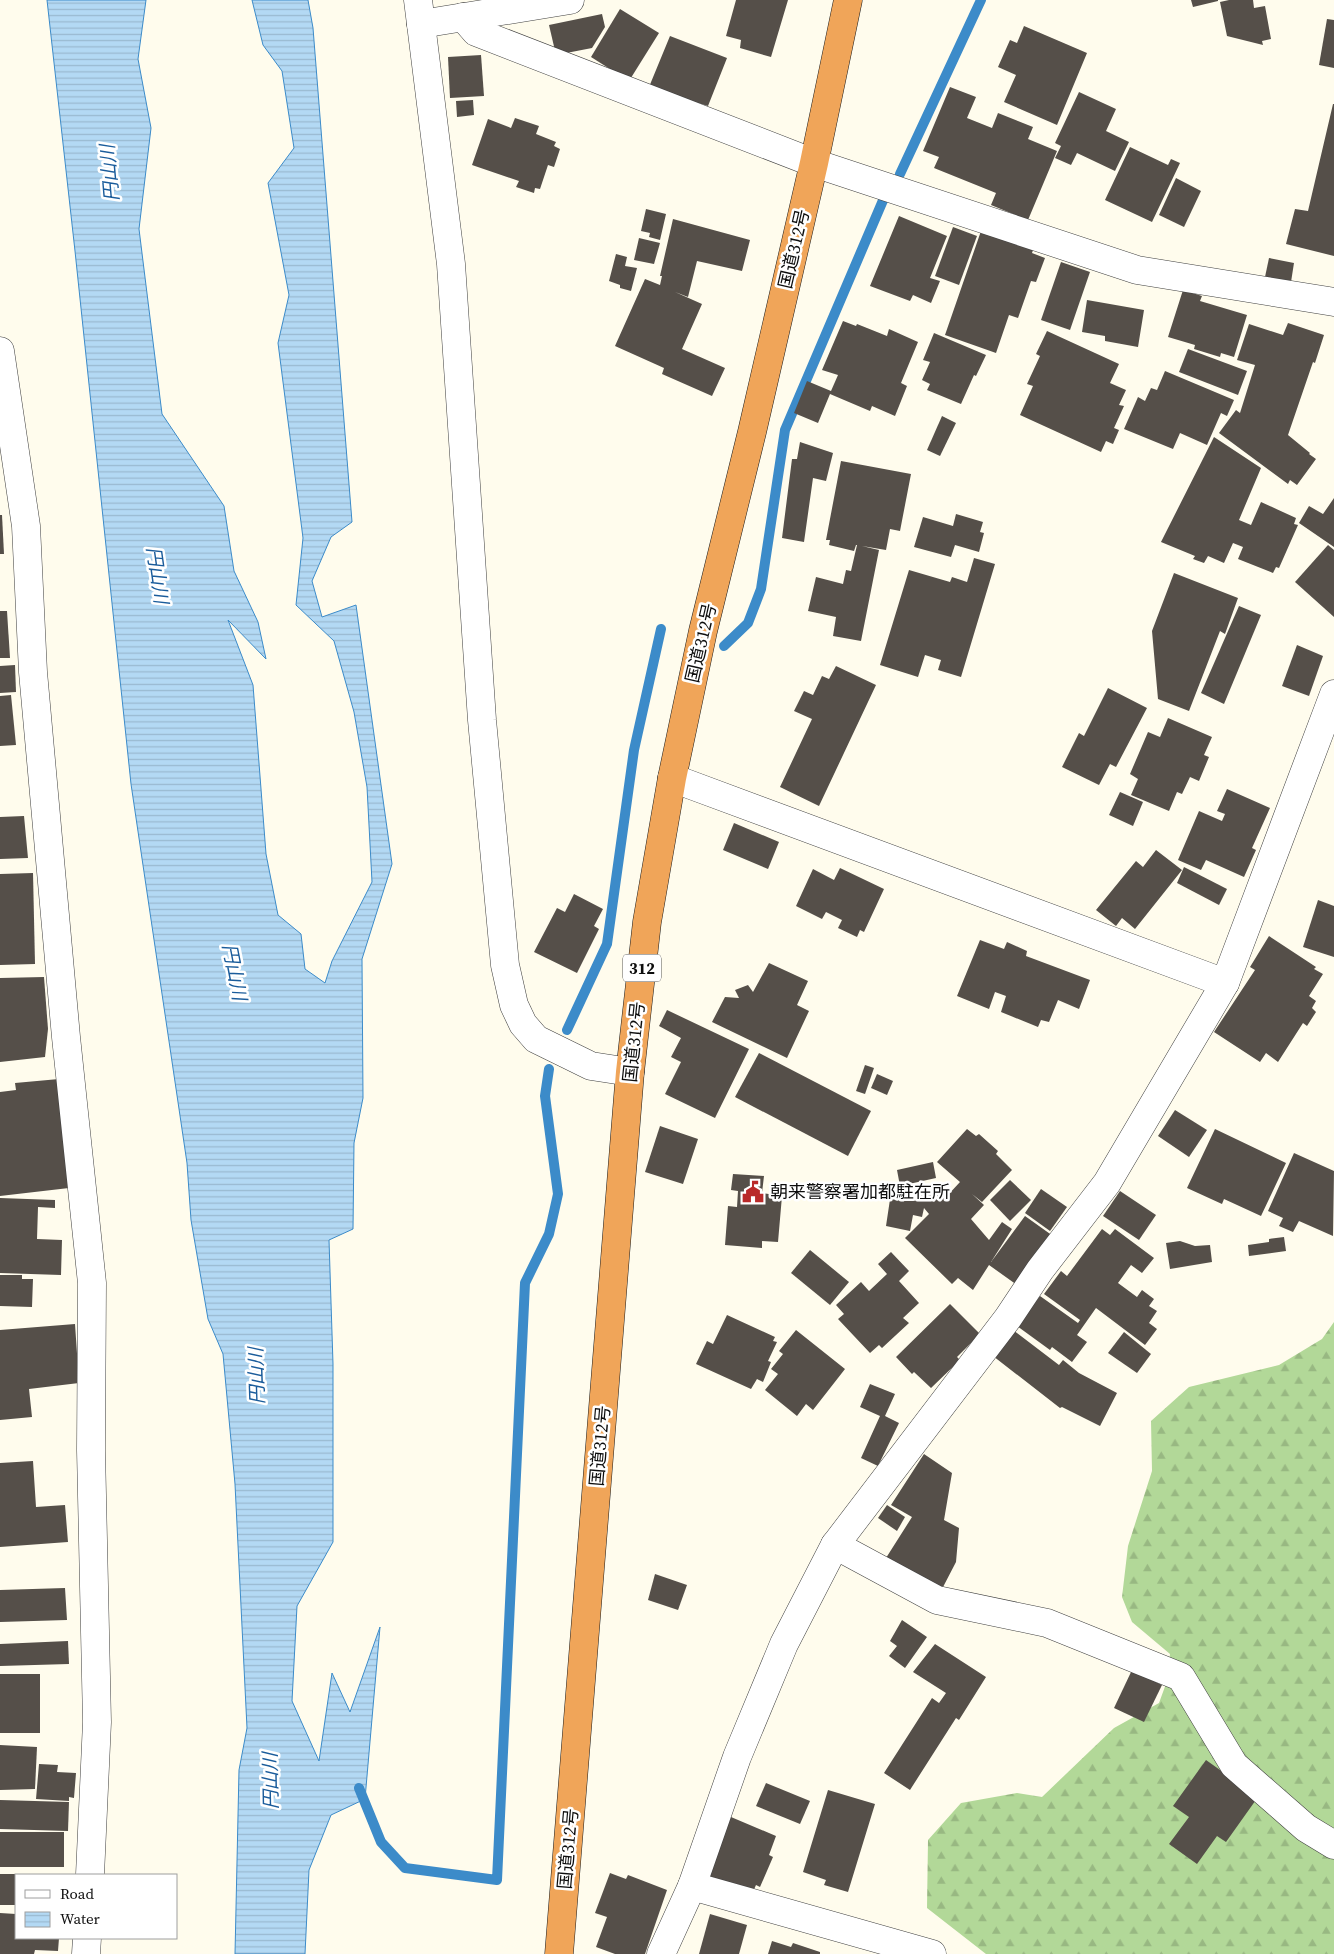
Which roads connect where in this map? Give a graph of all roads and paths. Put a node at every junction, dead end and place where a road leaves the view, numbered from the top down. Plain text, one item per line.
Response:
1 (570, 0) edge
2 (848, 0) edge
3 (420, 12) edge
4 (463, 17) junction
5 (814, 163) junction
6 (1334, 302) edge
7 (0, 352) edge
8 (1334, 694) edge
9 (672, 778) junction
10 (1225, 983) junction
11 (630, 1072) junction
12 (835, 1545) junction
13 (1334, 1845) edge
14 (90, 1874) edge
15 (692, 1886) junction
16 (87, 1939) edge
17 (86, 1954) edge
18 (559, 1954) edge
19 (661, 1954) edge
20 (932, 1954) edge

1 - 4 street
2 - 5 highway, 国道312号 / 312
3 - 4 street
3 - 11 street
4 - 5 street
5 - 6 street
5 - 9 highway, 国道312号 / 312
7 - 14 street
8 - 10 street
9 - 10 street
9 - 11 highway, 国道312号 / 312
10 - 12 street
11 - 18 highway, 国道312号 / 312
12 - 13 street
12 - 15 street
15 - 19 street
15 - 20 street
16 - 17 street

